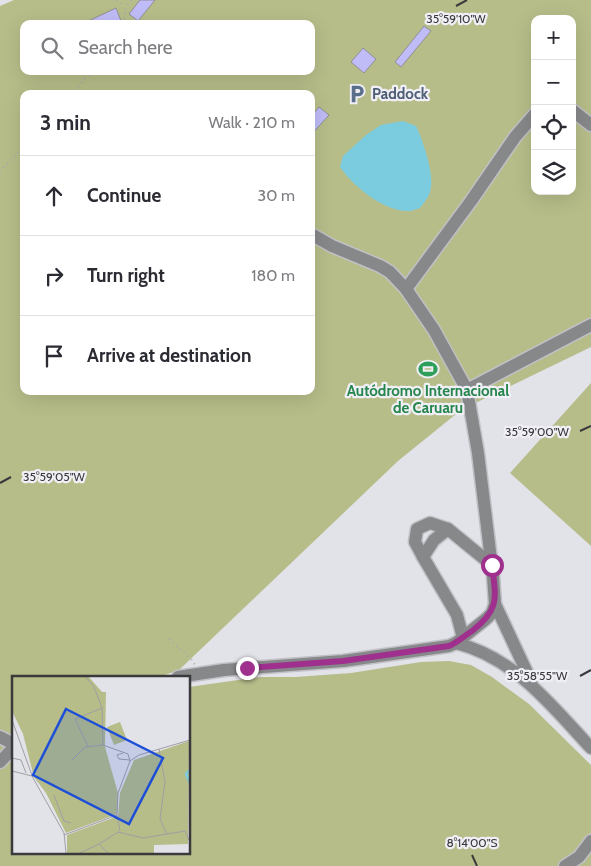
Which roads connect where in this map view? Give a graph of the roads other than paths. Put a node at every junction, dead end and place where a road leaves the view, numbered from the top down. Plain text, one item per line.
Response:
1 (576, 113) edge
2 (531, 119) edge
3 (591, 124) edge
4 (315, 236) edge
5 (402, 286) junction
6 (591, 325) edge
7 (466, 390) junction
8 (448, 529) junction
9 (423, 557) junction
10 (492, 565) junction
11 (494, 604) junction
12 (459, 640) junction
13 (184, 676) edge
14 (533, 686) junction
15 (0, 737) edge
16 (12, 744) edge
17 (12, 747) edge
18 (591, 748) edge
19 (0, 762) edge
20 (591, 841) edge
21 (565, 866) edge

1 - 3 street
2 - 5 street
4 - 5 street
5 - 7 street
6 - 7 street
7 - 10 street
8 - 9 street
8 - 9 street
8 - 10 street
9 - 12 street
10 - 11 street
11 - 12 street
11 - 14 street
12 - 13 street
12 - 14 street
14 - 18 street
15 - 16 street
17 - 19 street
20 - 21 street

